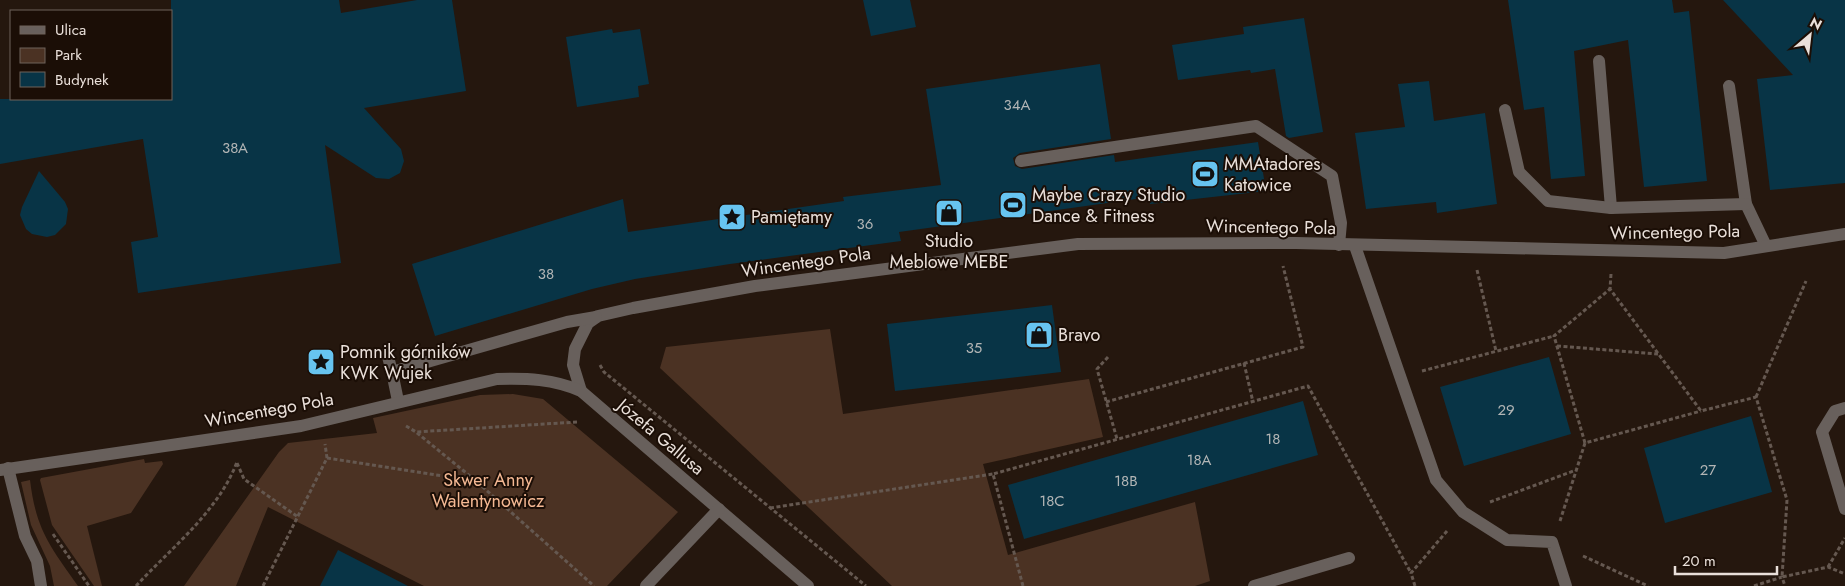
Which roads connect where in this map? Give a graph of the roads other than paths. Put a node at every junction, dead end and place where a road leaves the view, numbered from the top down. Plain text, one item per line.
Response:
1 (1598, 61) dead end
2 (1729, 86) dead end
3 (1505, 110) dead end
4 (1021, 162) dead end
5 (1746, 204) junction
6 (1610, 208) junction
7 (1845, 234) edge
8 (1339, 245) junction
9 (1355, 246) junction
10 (1766, 246) junction
11 (598, 316) junction
12 (387, 353) dead end
13 (392, 372) junction
14 (581, 391) junction
15 (398, 401) junction
16 (1845, 408) edge
17 (4, 469) edge
18 (719, 509) junction
19 (1845, 509) edge
20 (1349, 558) dead end
21 (41, 586) edge
22 (646, 586) edge
23 (808, 586) edge
24 (1254, 586) edge
25 (1566, 586) edge

1 - 6 street
2 - 5 street
3 - 6 street
4 - 8 street
5 - 6 street
5 - 10 street
7 - 10 street, Wincentego Pola
8 - 9 street, Wincentego Pola
8 - 11 street, Wincentego Pola
9 - 10 street, Wincentego Pola
9 - 25 street
11 - 13 street, Wincentego Pola
11 - 14 street
12 - 13 street
13 - 15 street
14 - 15 street, Wincentego Pola
14 - 18 street, Józefa Gallusa
15 - 17 street, Wincentego Pola
16 - 19 street
17 - 21 street
18 - 22 street
18 - 23 street, Józefa Gallusa
20 - 24 street

